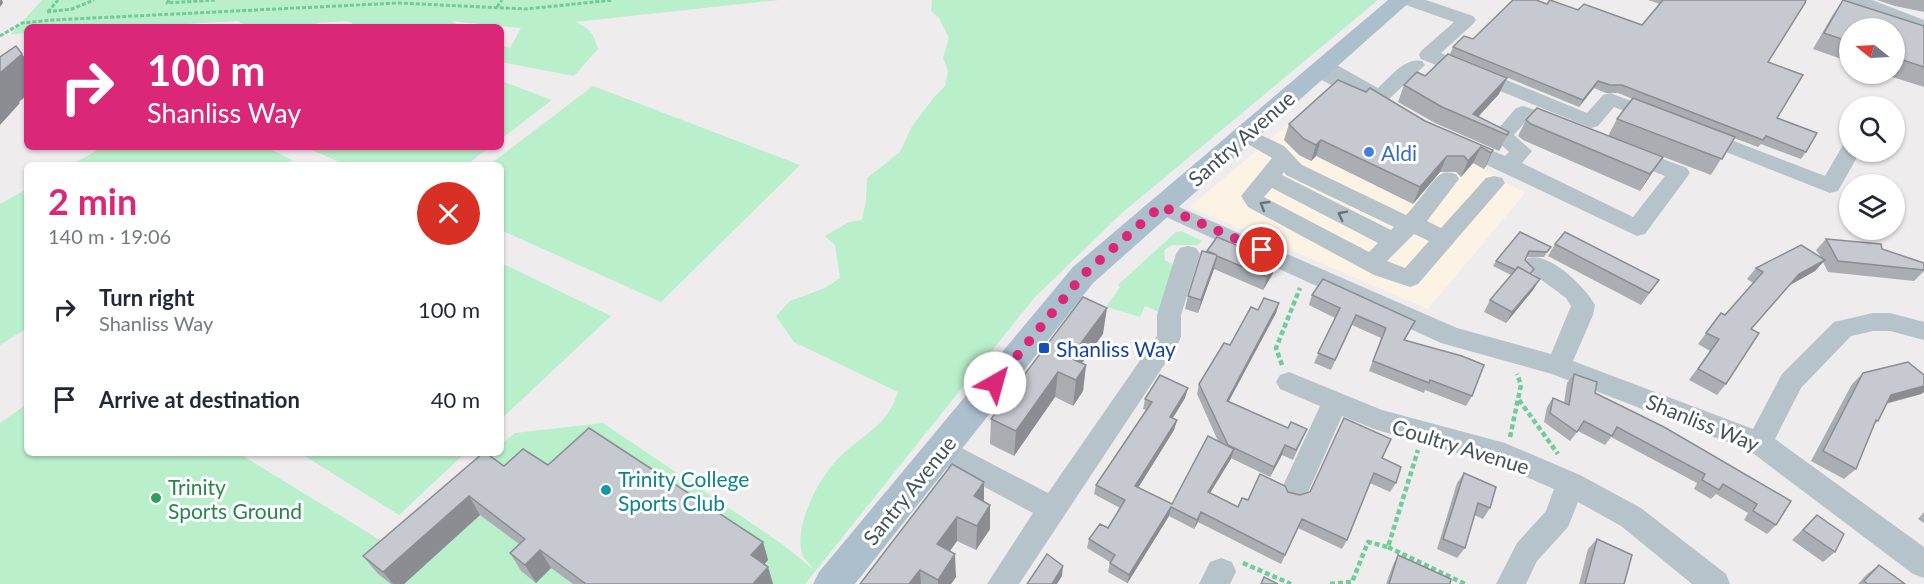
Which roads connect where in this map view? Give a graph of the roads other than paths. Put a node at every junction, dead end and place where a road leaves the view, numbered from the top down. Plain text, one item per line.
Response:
1 (1401, 0) edge
2 (1409, 0) edge
3 (1856, 0) edge
4 (1924, 26) edge
5 (1415, 65) dead end
6 (1322, 68) junction
7 (1376, 100) junction
8 (1417, 124) edge
9 (1246, 134) junction
10 (1445, 138) edge
11 (1285, 159) junction
12 (1843, 162) edge
13 (1508, 165) junction
14 (1269, 178) junction
15 (1448, 179) dead end
16 (1494, 183) dead end
17 (1168, 209) junction
18 (1401, 233) junction
19 (1444, 239) junction
20 (1188, 254) dead end
21 (1371, 263) junction
22 (1536, 264) dead end
23 (1924, 331) edge
24 (1558, 366) junction
25 (1289, 382) road end
26 (1335, 402) junction
27 (1760, 443) junction
28 (942, 451) junction
29 (1567, 472) junction
30 (1295, 490) dead end
31 (1054, 510) junction
32 (1924, 564) edge
33 (832, 584) edge
34 (1002, 584) edge
35 (1511, 584) edge
36 (1715, 584) edge

1 - 6 main road, Santry Avenue
2 - 12 street
3 - 4 street
5 - 7 street
6 - 7 street
6 - 9 main road, Santry Avenue
7 - 8 street
9 - 11 street
9 - 17 main road, Santry Avenue
10 - 13 street
11 - 14 street
11 - 18 street
13 - 13 street
18 -> 14 street
21 -> 14 street
15 - 18 street
16 - 19 street
17 - 24 street, Shanliss Way
17 - 28 main road, Santry Avenue
18 - 19 street
18 - 21 street
19 - 21 street
20 - 31 street
22 - 24 street
23 - 27 street
24 - 27 street, Shanliss Way
25 - 26 street, Coultry Avenue
26 - 29 street, Coultry Avenue
26 - 30 street
27 - 32 street, Shanliss Way
28 - 31 street
28 - 33 main road, Santry Avenue
29 - 35 street
29 - 36 street, Coultry Avenue
31 - 34 street

